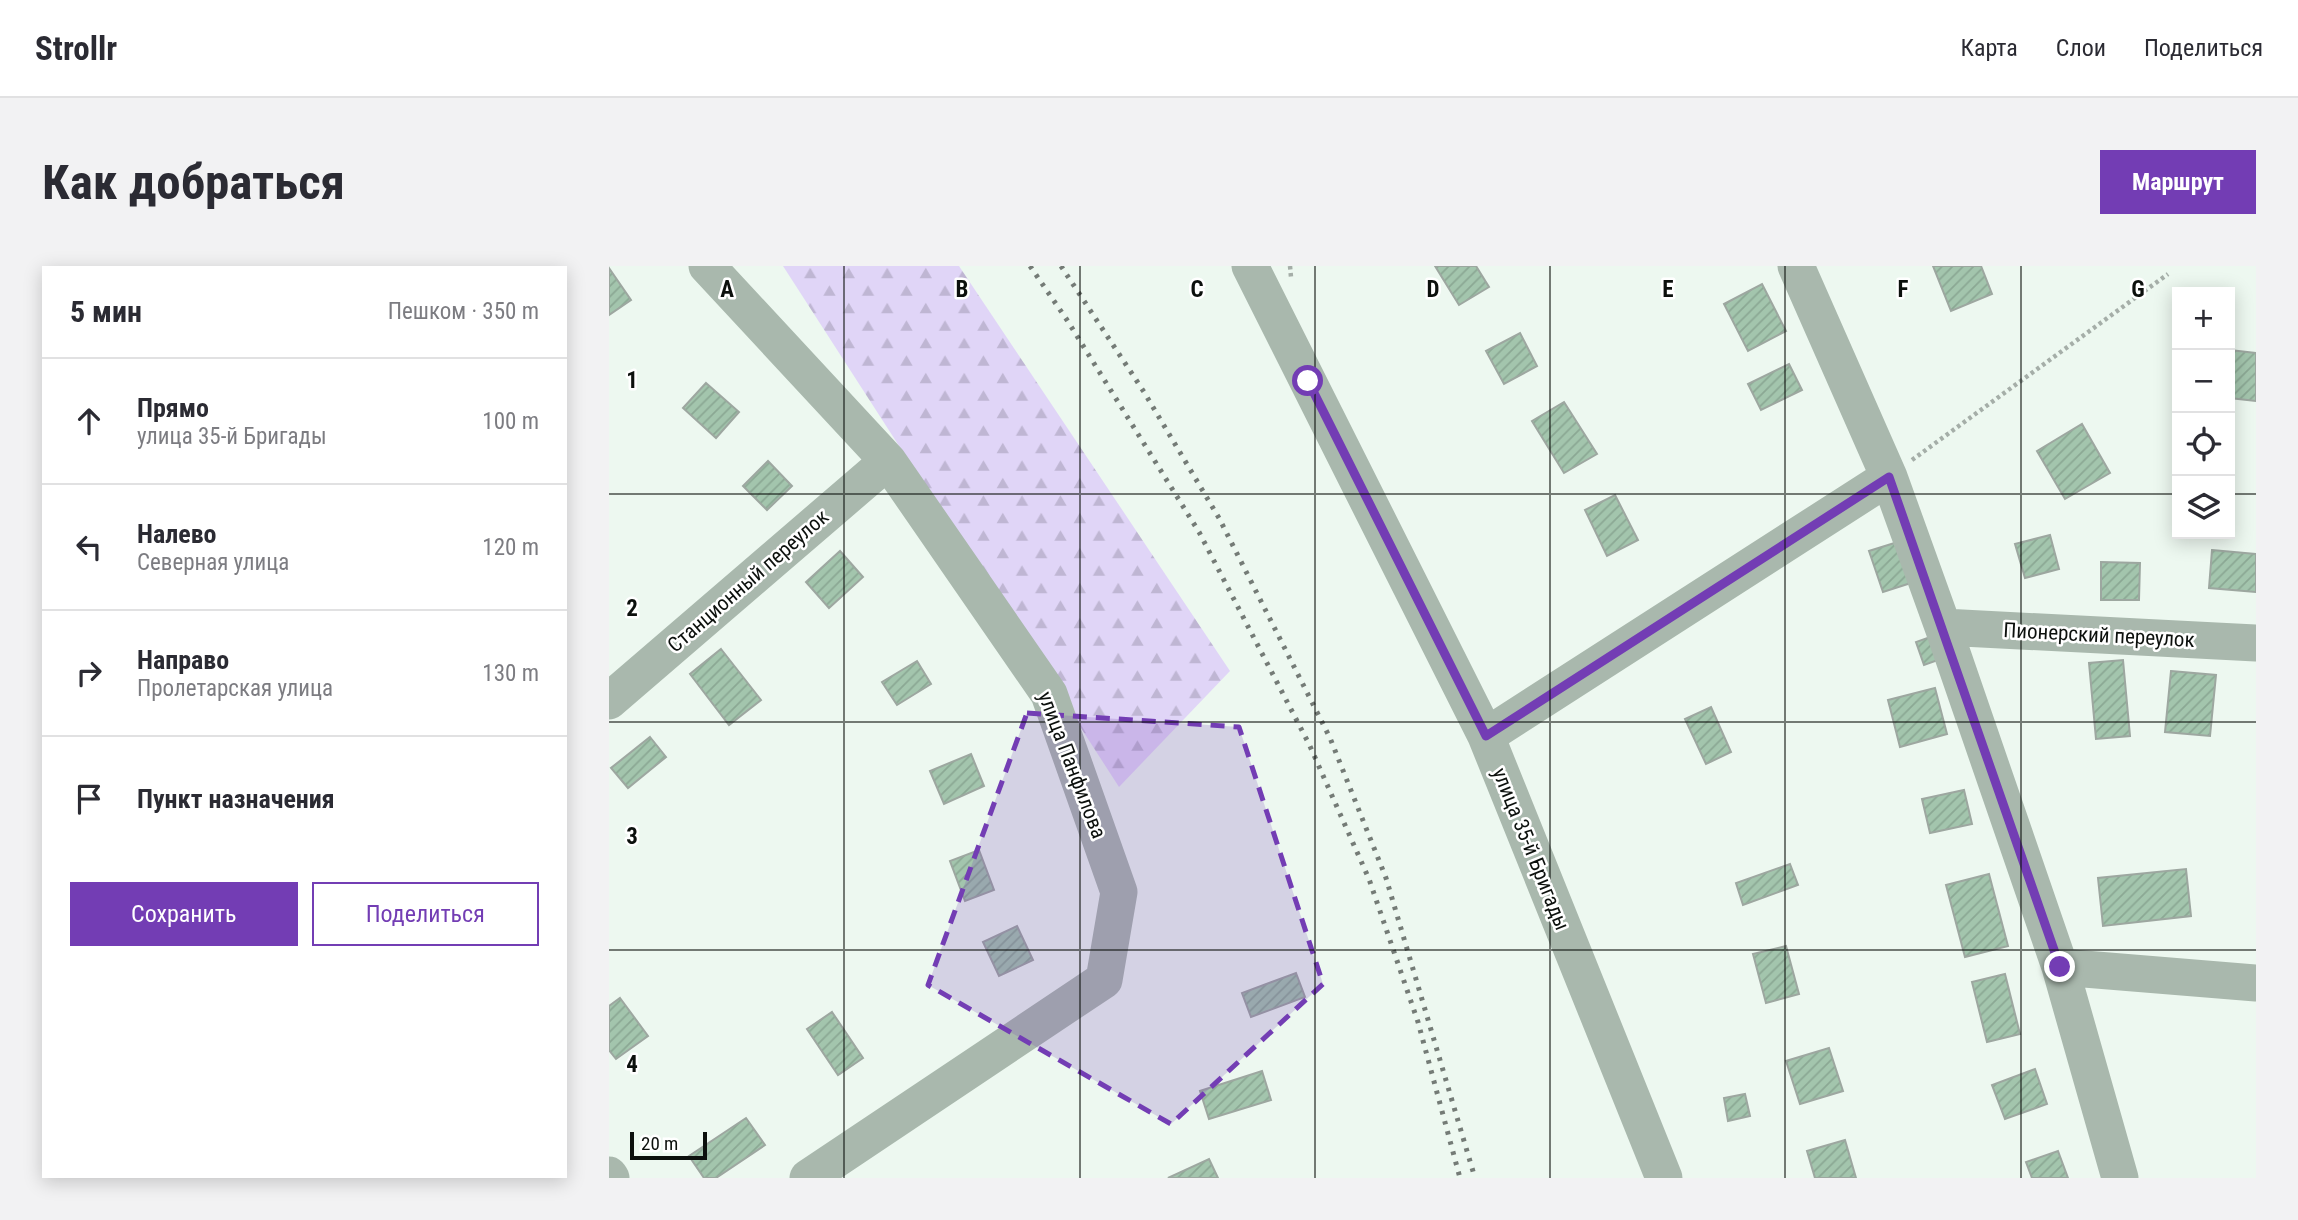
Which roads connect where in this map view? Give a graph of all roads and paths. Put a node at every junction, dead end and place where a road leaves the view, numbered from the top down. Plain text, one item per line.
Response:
1 (707, 266) edge
2 (1250, 266) edge
3 (1796, 266) edge
4 (2168, 274) dead end
5 (888, 461) junction
6 (1889, 477) junction
7 (1943, 627) junction
8 (2256, 643) edge
9 (609, 701) edge
10 (1486, 736) junction
11 (2060, 967) junction
12 (2256, 983) edge
13 (808, 1178) edge
14 (1664, 1178) edge
15 (2120, 1178) edge

1 - 5 street, улица Панфилова
2 - 10 street, улица 35-й Бригады
3 - 6 street
4 - 6 path
5 - 9 street, Станционный переулок
5 - 13 street, улица Панфилова
6 - 7 street
6 - 10 street
7 - 8 street, Пионерский переулок
7 - 11 street
10 - 14 street, улица 35-й Бригады
11 - 12 street
11 - 15 street

